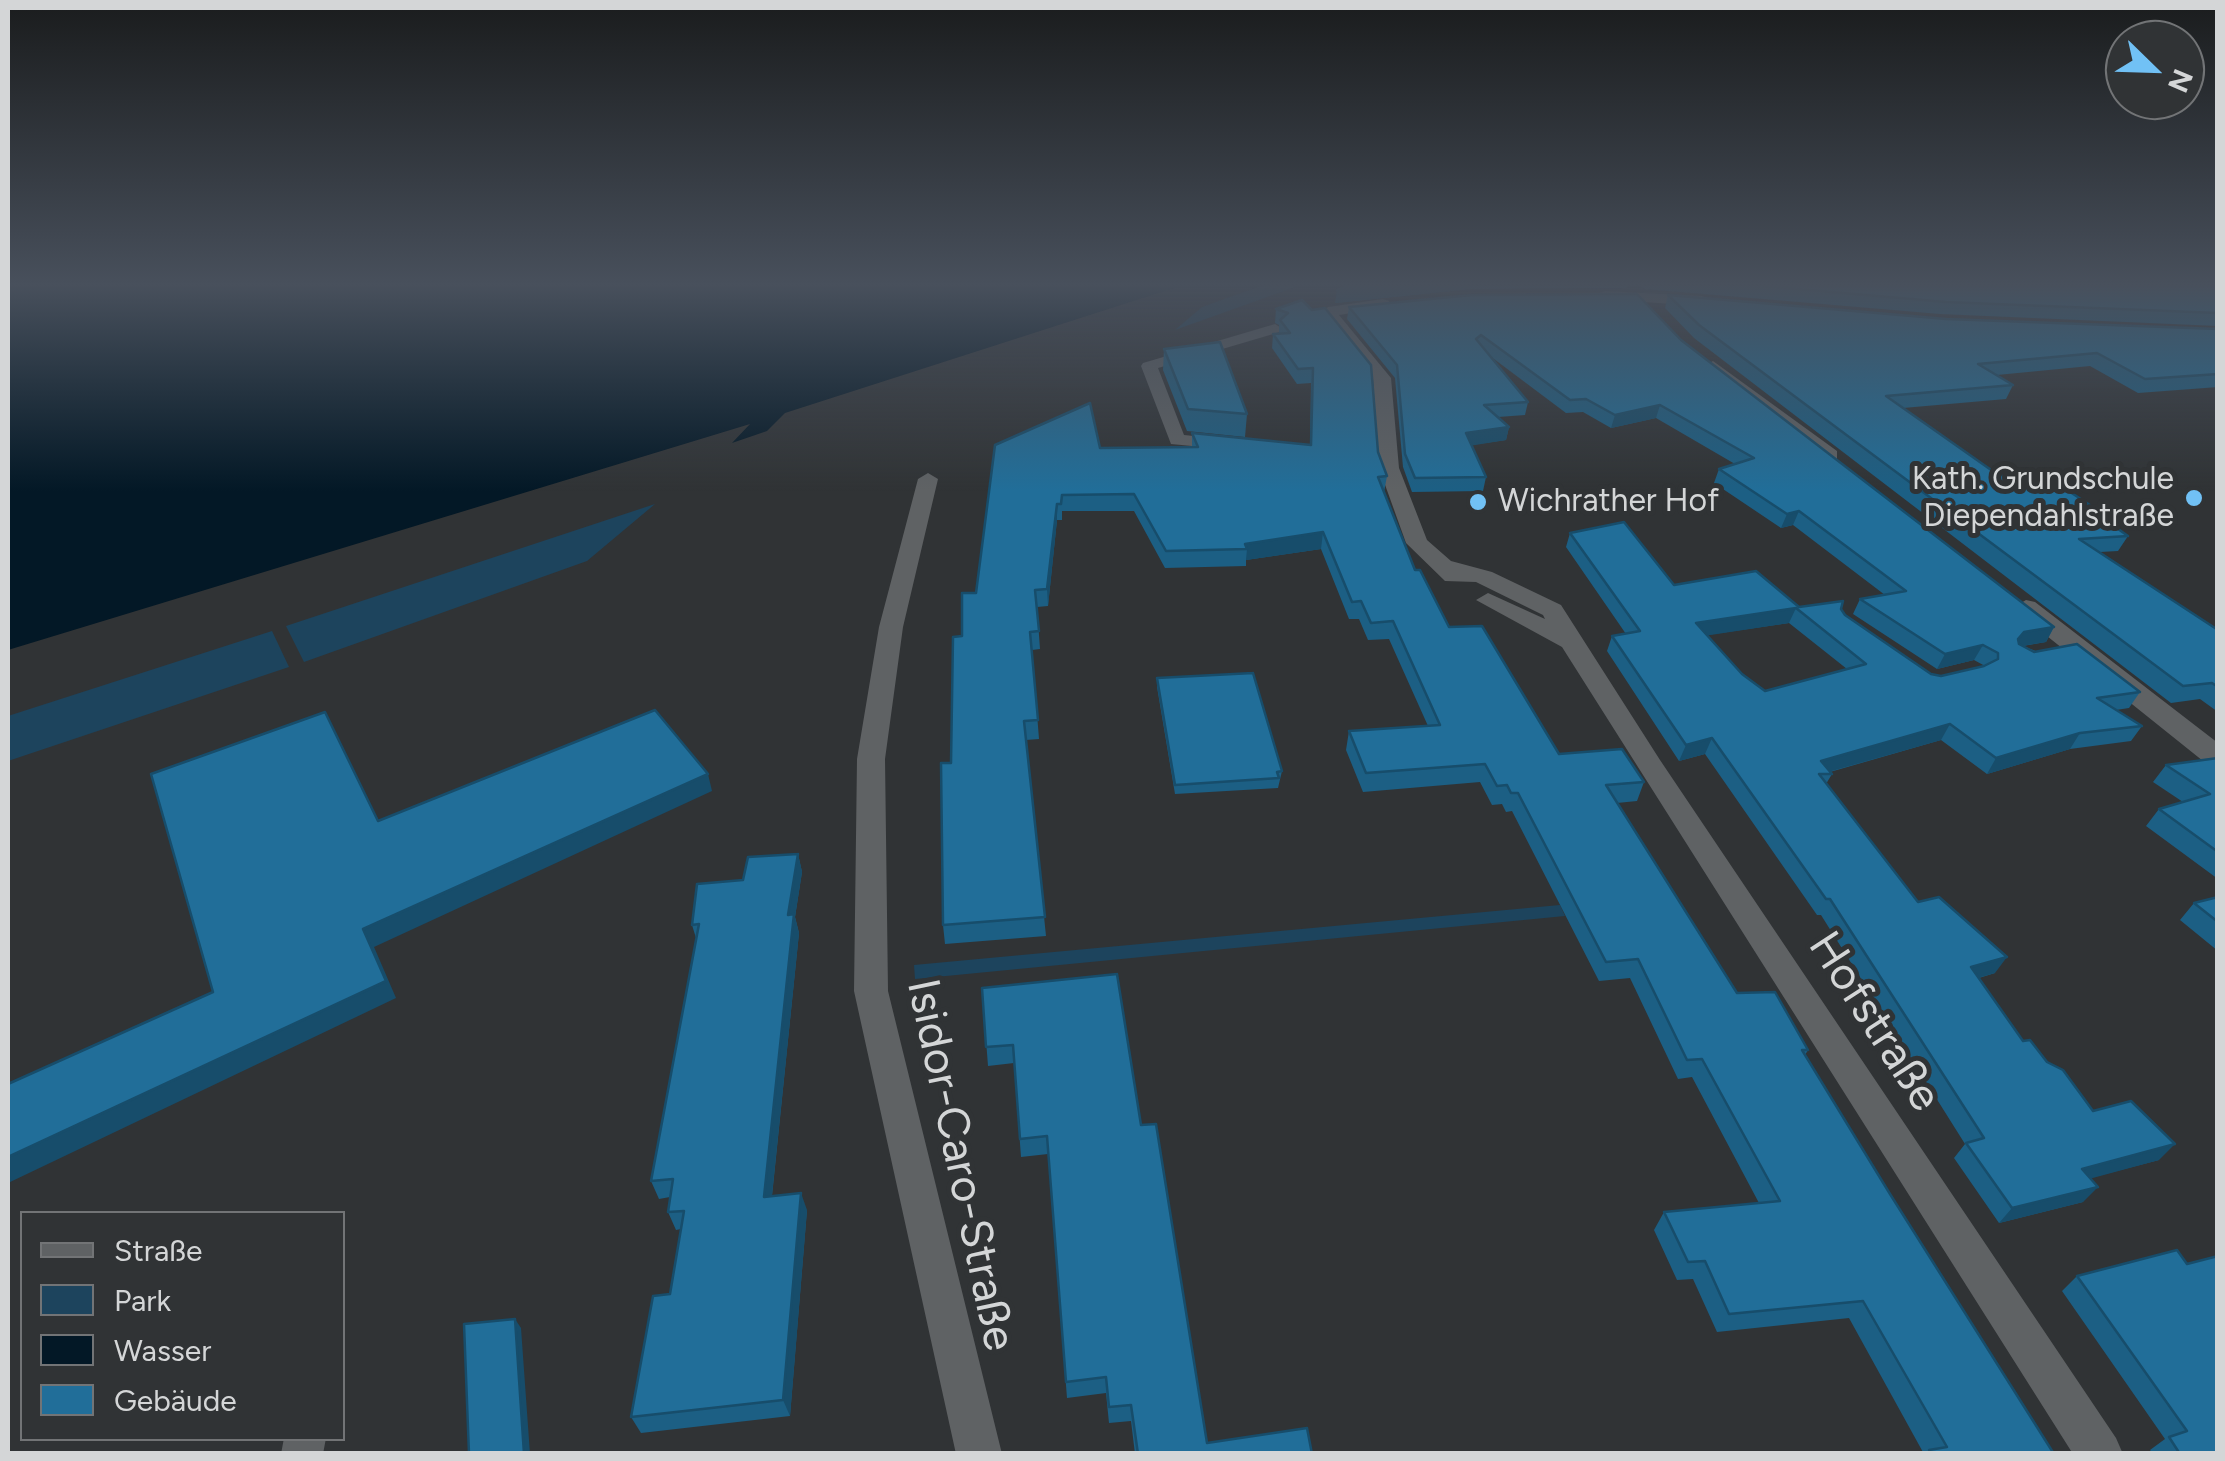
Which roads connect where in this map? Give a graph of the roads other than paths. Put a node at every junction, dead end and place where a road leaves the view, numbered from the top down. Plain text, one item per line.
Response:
1 (1189, 354) edge
2 (1359, 354) edge
3 (1697, 354) edge
4 (1234, 445) edge
5 (1854, 473) edge
6 (928, 479) dead end
7 (2008, 593) edge
8 (2076, 646) junction
9 (2041, 653) edge
10 (2218, 758) edge
11 (979, 1454) edge
12 (2100, 1454) edge

1 - 4 lane
2 - 12 street, Hofstraße
3 - 5 street
6 - 11 street, Isidor-Caro-Straße
7 - 8 street
8 - 9 lane
8 - 10 street

